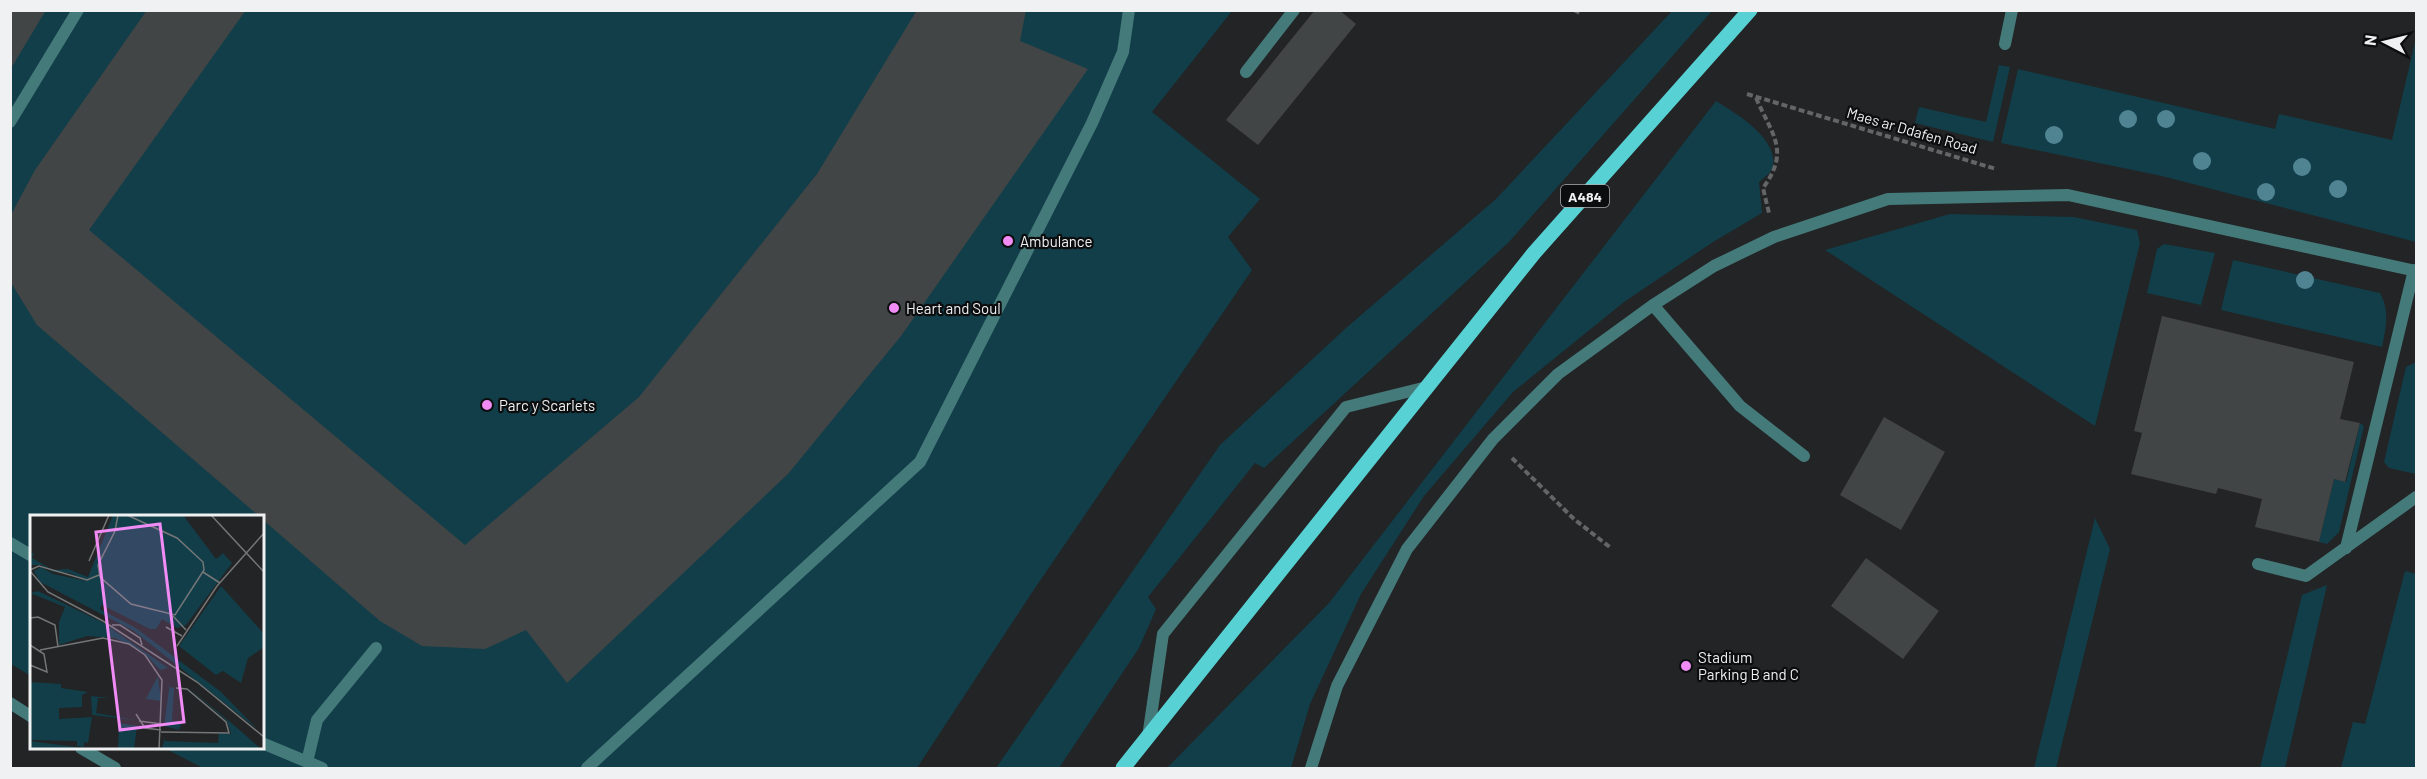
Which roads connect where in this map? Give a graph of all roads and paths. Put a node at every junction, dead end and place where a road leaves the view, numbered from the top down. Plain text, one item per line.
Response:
1 (78, 10) edge
2 (1129, 10) edge
3 (1294, 10) edge
4 (1574, 10) edge
5 (1750, 10) edge
6 (2013, 10) edge
7 (1580, 13) dead end
8 (2005, 44) dead end
9 (1246, 72) dead end
10 (1747, 94) dead end
11 (1756, 97) junction
12 (10, 122) edge
13 (2003, 171) dead end
14 (1774, 237) junction
15 (2415, 271) edge
16 (1653, 305) junction
17 (1427, 387) junction
18 (1493, 439) junction
19 (1804, 456) dead end
20 (2416, 497) edge
21 (10, 543) edge
22 (1611, 548) dead end
23 (2346, 548) junction
24 (30, 555) edge
25 (2258, 564) dead end
26 (376, 648) dead end
27 (10, 704) edge
28 (30, 716) edge
29 (1147, 738) junction
30 (264, 744) edge
31 (84, 749) edge
32 (307, 762) junction
33 (115, 768) edge
34 (322, 768) edge
35 (587, 768) edge
36 (1123, 768) edge
37 (1311, 768) edge

1 - 12 lane
2 - 35 lane
3 - 9 lane
4 - 7 path
5 - 17 main road, A484
6 - 8 lane
10 - 11 path, Maes ar Ddafen Road
11 - 13 path, Maes ar Ddafen Road
11 - 14 path
14 - 15 lane
14 - 16 lane
15 - 23 lane
16 - 18 lane
16 - 19 lane
17 - 29 main road, A484
17 - 29 lane
18 - 22 path
18 - 37 lane
20 - 23 lane
21 - 24 lane
23 - 25 lane
26 - 32 lane
27 - 28 lane
29 - 36 main road, A484
30 - 32 lane
31 - 33 lane
32 - 34 lane

